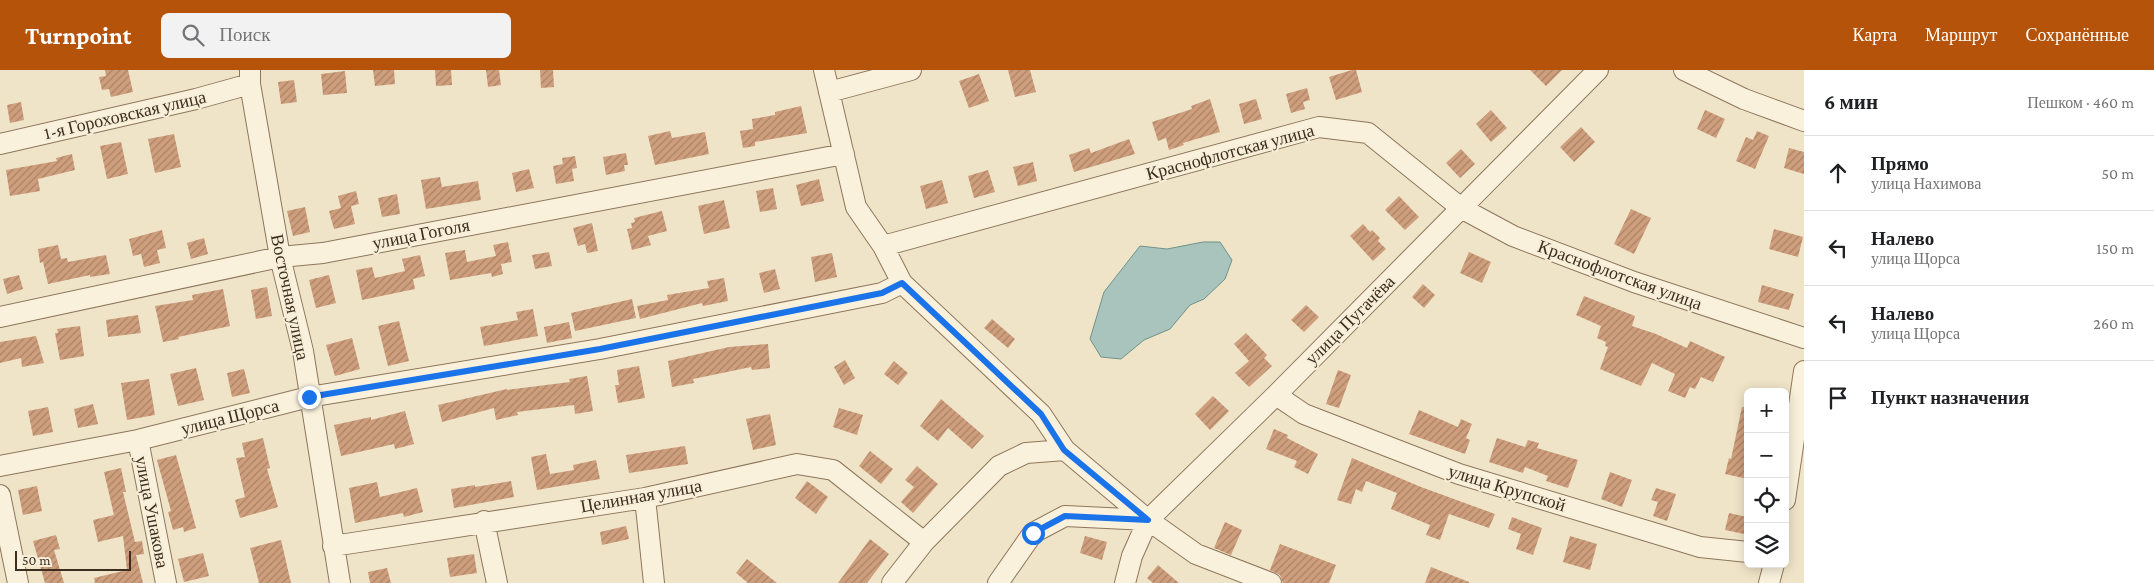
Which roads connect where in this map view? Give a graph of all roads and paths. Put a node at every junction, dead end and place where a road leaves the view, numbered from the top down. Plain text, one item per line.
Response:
1 (824, 70) edge
2 (911, 70) edge
3 (1598, 70) edge
4 (1684, 70) edge
5 (250, 77) edge
6 (829, 92) junction
7 (1804, 121) edge
8 (0, 144) edge
9 (844, 154) junction
10 (1461, 208) junction
11 (883, 246) junction
12 (280, 257) junction
13 (902, 283) junction
14 (0, 317) edge
15 (1804, 338) edge
16 (1804, 371) edge
17 (1276, 395) junction
18 (309, 397) junction
19 (138, 440) junction
20 (1064, 450) junction
21 (0, 466) edge
22 (1788, 478) edge
23 (0, 495) edge
24 (645, 498) junction
25 (1148, 520) junction
26 (484, 521) junction
27 (924, 542) junction
28 (333, 546) junction
29 (1744, 552) edge
30 (1773, 568) edge
31 (18, 583) edge
32 (166, 583) edge
33 (340, 583) edge
34 (497, 583) edge
35 (654, 583) edge
36 (892, 583) edge
37 (998, 583) edge
38 (1125, 583) edge
39 (1271, 583) edge
40 (1770, 583) edge

1 - 6 street
2 - 6 street
3 - 10 street, улица Пугачёва
4 - 7 street
5 - 8 street, 1-я Гороховская улица
5 - 12 street, Восточная улица
6 - 9 street
9 - 11 street
9 - 12 street, улица Гоголя
10 - 11 street, Краснофлотская улица
10 - 15 street, Краснофлотская улица
10 - 17 street, улица Пугачёва
11 - 13 street
12 - 14 street, улица Гоголя
12 - 18 street, Восточная улица
13 - 18 street, улица Щорса
13 - 20 street
16 - 22 street
17 - 25 street, улица Пугачёва
17 - 29 street, улица Крупской
18 - 19 street, улица Щорса
18 - 28 street, Восточная улица
19 - 21 street, улица Щорса
19 - 32 street, улица Ушакова
20 - 25 street
20 - 27 street
23 - 31 street
24 - 26 street, Целинная улица
24 - 27 street, Целинная улица
24 - 35 street
25 - 37 street
25 - 38 street, улица Пугачёва
25 - 39 street
26 - 28 street, Целинная улица
26 - 34 street
27 - 36 street
28 - 33 street, Восточная улица
30 - 40 street

